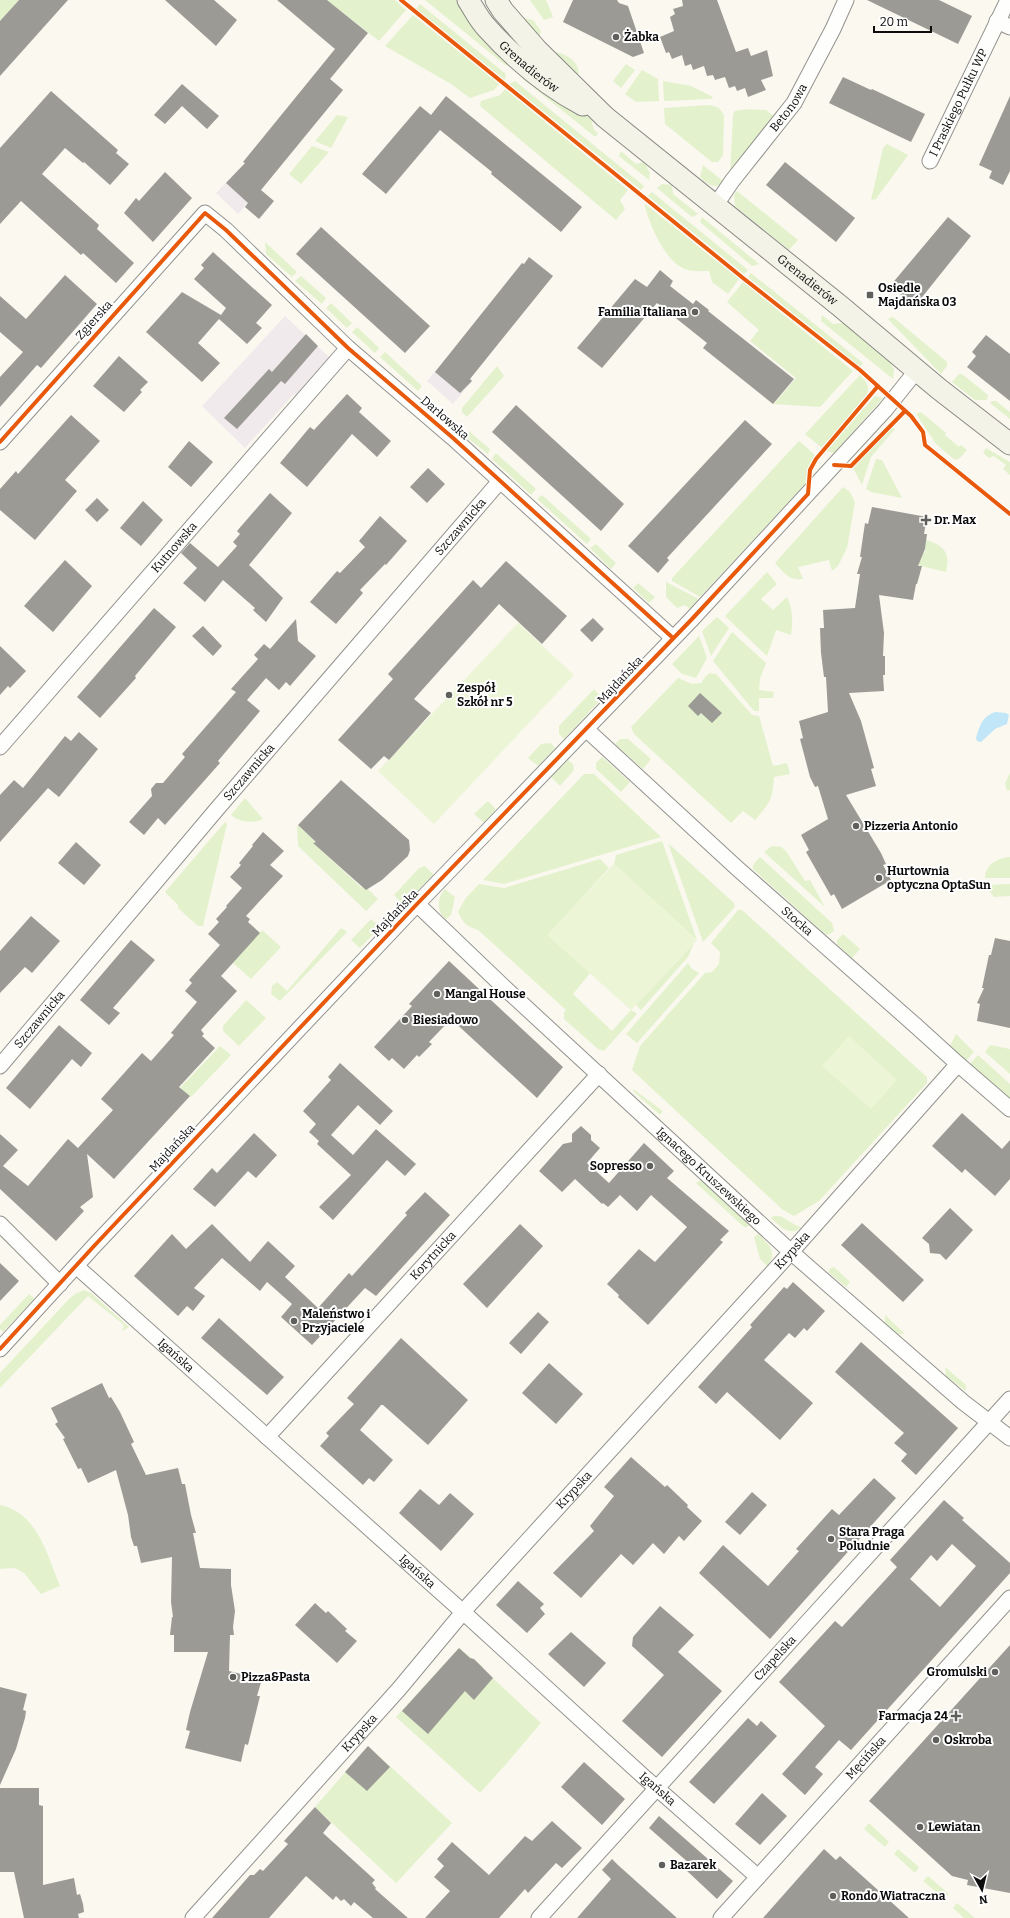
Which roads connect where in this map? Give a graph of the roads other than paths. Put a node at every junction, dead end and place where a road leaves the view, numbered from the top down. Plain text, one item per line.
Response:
1 (468, 0) edge
2 (496, 0) edge
3 (846, 0) edge
4 (1008, 0) edge
5 (1003, 24) edge
6 (605, 117) junction
7 (930, 161) dead end
8 (715, 206) junction
9 (205, 213) joint
10 (348, 348) junction
11 (917, 370) junction
12 (0, 442) edge
13 (1010, 444) edge
14 (500, 482) junction
15 (673, 638) junction
16 (587, 730) junction
17 (0, 747) edge
18 (417, 904) junction
19 (958, 1064) junction
20 (0, 1066) edge
21 (599, 1074) junction
22 (1010, 1109) edge
23 (0, 1224) edge
24 (791, 1252) junction
25 (76, 1266) junction
26 (60, 1284) junction
27 (0, 1349) edge
28 (1010, 1399) edge
29 (989, 1423) junction
30 (267, 1437) junction
31 (1010, 1438) edge
32 (1010, 1598) edge
33 (463, 1612) junction
34 (657, 1788) junction
35 (758, 1876) junction
36 (193, 1918) edge
37 (539, 1918) edge
38 (721, 1918) edge

1 - 6 street, Grenadierów
2 - 6 street, Grenadierów
3 - 8 street, Betonowa
4 - 5 street, I Praskiego Pułku WP
5 - 7 street, I Praskiego Pułku WP
6 - 8 street, Grenadierów
8 - 11 street, Grenadierów
9 - 10 street, Darłowska
9 - 12 street, Zgierska
10 - 14 street, Darłowska
10 - 17 street, Kutnowska
11 - 13 street, Grenadierów
11 - 15 street, Majdańska
14 - 15 street, Darłowska
14 - 20 street, Szczawnicka
15 - 16 street, Majdańska
16 - 18 street, Majdańska
16 - 19 street, Stocka
18 - 21 street, Ignacego Kruszewskiego
18 - 25 street, Majdańska
19 - 22 street, Stocka
19 - 24 street, Krypska
21 - 24 street, Ignacego Kruszewskiego
21 - 30 street, Korytnicka
23 - 26 street
24 - 29 street, Ignacego Kruszewskiego
24 - 33 street, Krypska
25 - 26 street, Majdańska
25 - 30 street, Igańska
26 - 27 street, Majdańska
28 - 29 street, Czapelska
29 - 31 street, Ignacego Kruszewskiego
29 - 34 street, Czapelska
30 - 33 street, Igańska
32 - 35 street, Męcińska
33 - 34 street, Igańska
33 - 36 street, Krypska
34 - 35 street, Igańska
34 - 37 street, Czapelska
35 - 38 street, Męcińska

